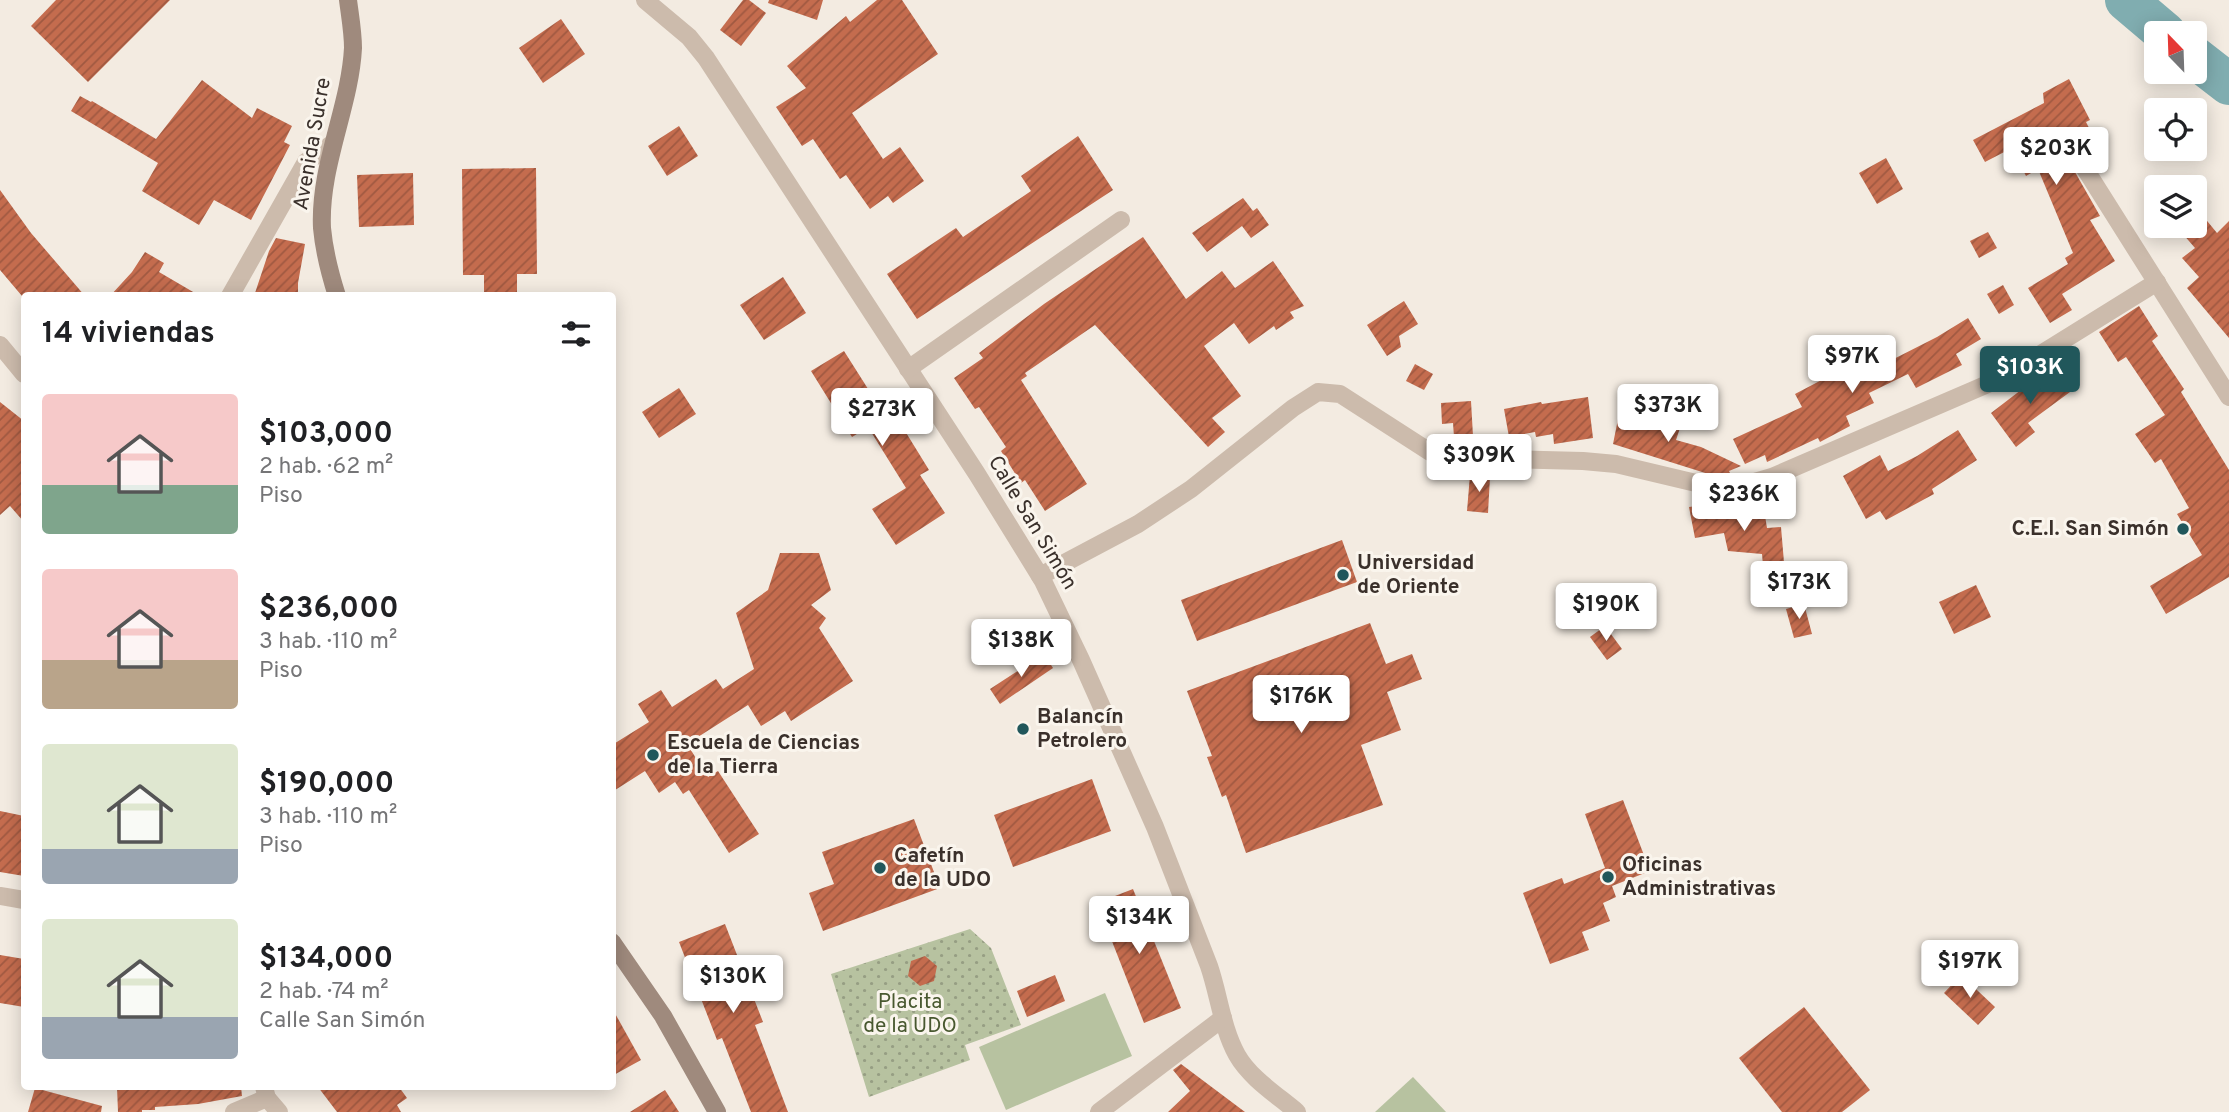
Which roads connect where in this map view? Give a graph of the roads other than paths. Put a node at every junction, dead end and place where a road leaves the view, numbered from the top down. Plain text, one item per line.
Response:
1 (348, 0) edge
2 (645, 0) edge
3 (332, 144) junction
4 (2082, 164) dead end
5 (1121, 220) dead end
6 (2157, 282) junction
7 (232, 292) edge
8 (336, 292) edge
9 (0, 345) edge
10 (908, 369) junction
11 (21, 370) edge
12 (2229, 397) edge
13 (1040, 576) junction
14 (0, 896) edge
15 (21, 900) edge
16 (616, 948) edge
17 (1223, 1018) junction
18 (270, 1099) edge
19 (234, 1112) edge
20 (717, 1112) edge
21 (1098, 1112) edge
22 (1297, 1112) edge

1 - 3 street, Avenida Sucre
2 - 10 street, Calle San Simón
3 - 7 street
3 - 8 street, Avenida Sucre
4 - 6 street
5 - 10 street
6 - 12 street
6 - 13 street
9 - 11 street
10 - 13 street, Calle San Simón
13 - 17 street, Calle San Simón
14 - 15 street
16 - 20 street
17 - 21 street
17 - 22 street, Calle San Simón
18 - 19 street

